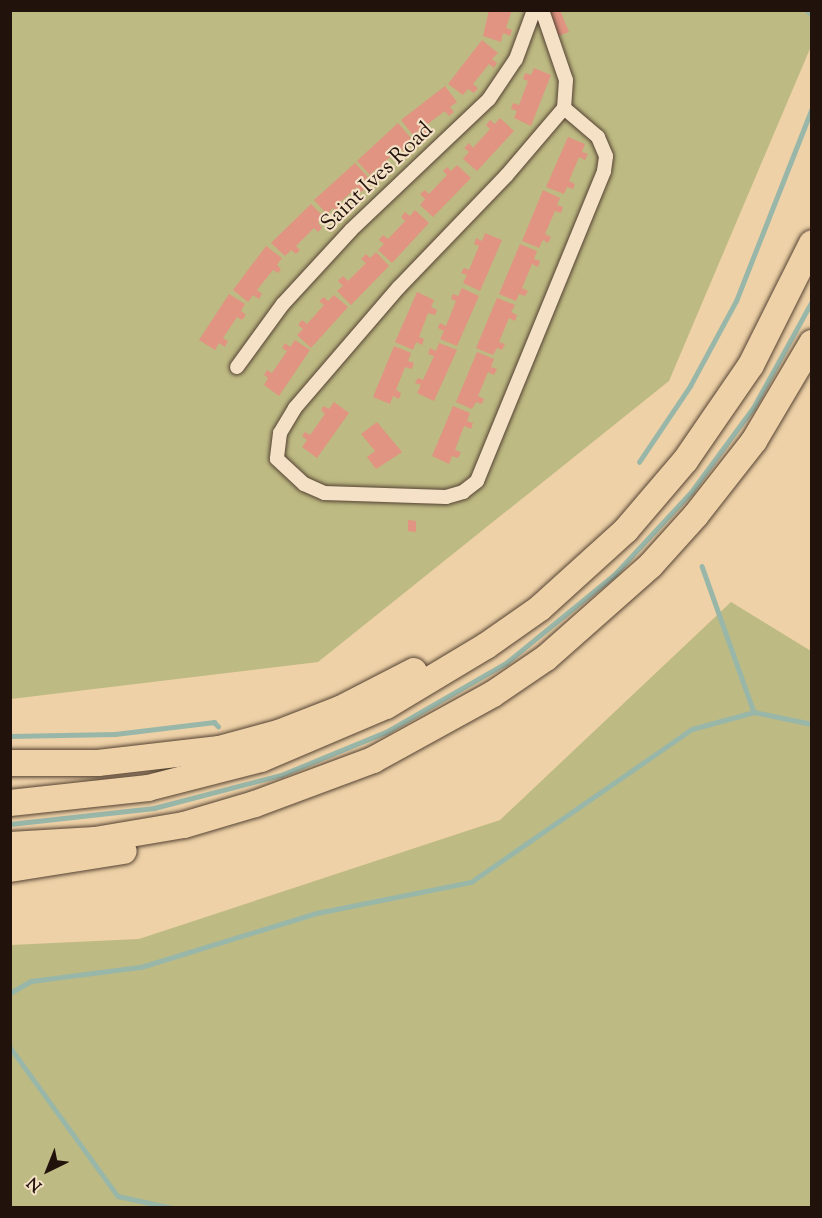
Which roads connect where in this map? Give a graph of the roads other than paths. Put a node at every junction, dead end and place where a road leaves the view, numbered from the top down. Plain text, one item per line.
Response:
1 (534, 10) edge
2 (542, 10) edge
3 (564, 108) junction
4 (812, 243) edge
5 (812, 343) edge
6 (237, 367) dead end
7 (626, 530) junction
8 (373, 760) junction
9 (10, 763) edge
10 (10, 803) edge
11 (10, 845) edge
12 (10, 869) edge

1 - 6 street, Saint Ives Road
2 - 3 street
3 - 3 street
4 - 7 highway
5 - 8 highway
7 - 9 highway
7 - 10 highway
8 - 11 highway
8 - 12 highway

